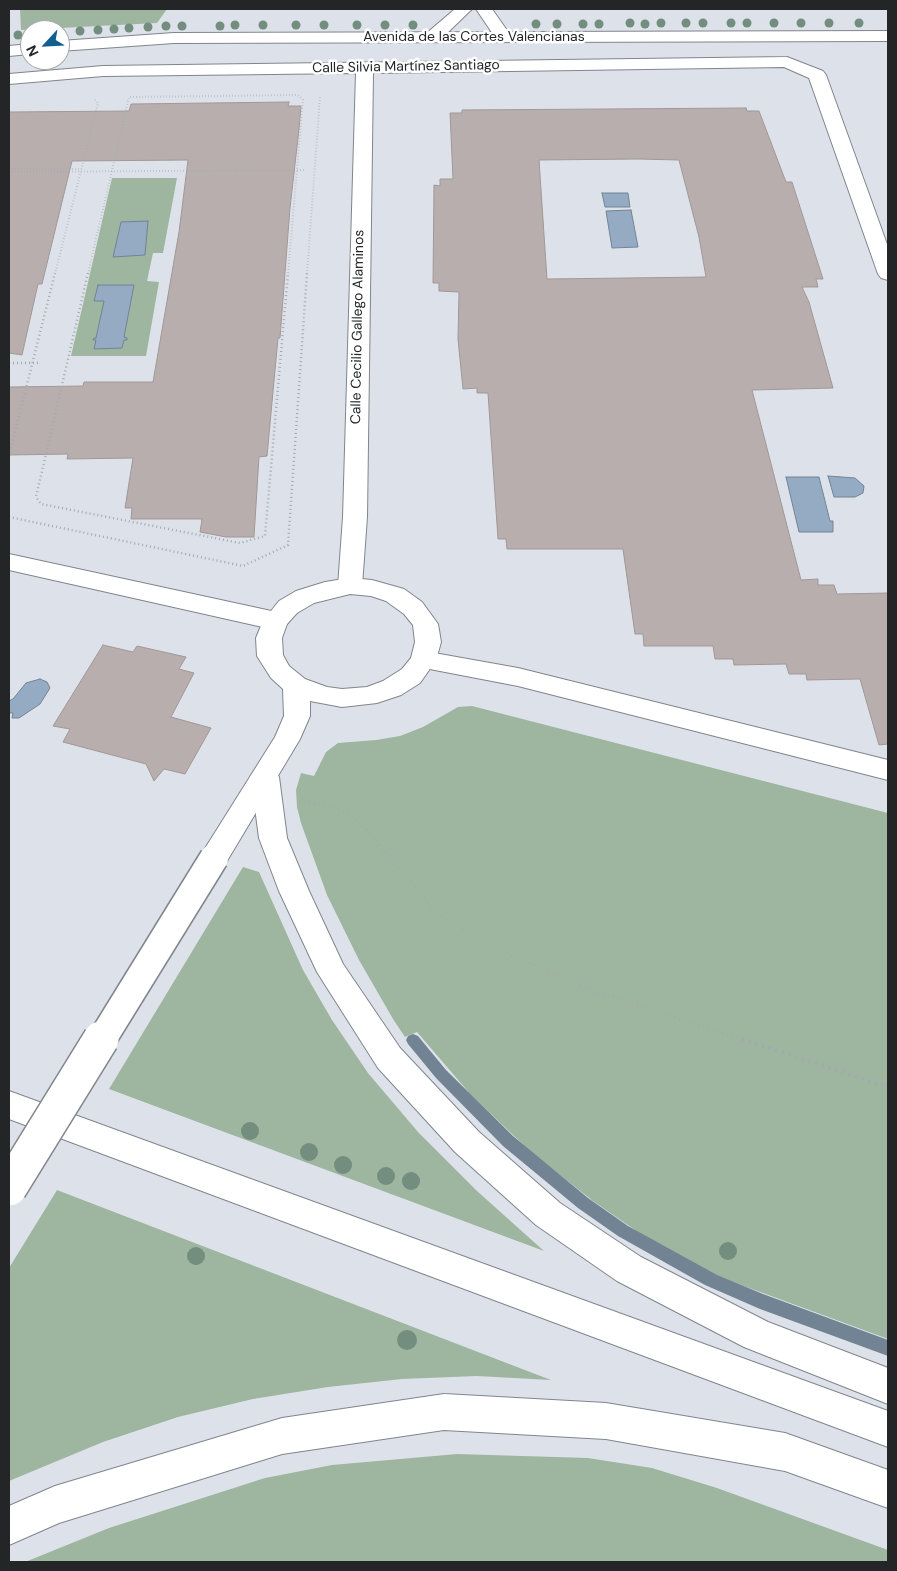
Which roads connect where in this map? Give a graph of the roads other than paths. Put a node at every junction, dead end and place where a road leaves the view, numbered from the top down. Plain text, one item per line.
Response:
1 (464, 9) edge
2 (484, 9) edge
3 (434, 36) junction
4 (503, 36) junction
5 (888, 36) edge
6 (70, 45) edge
7 (365, 67) junction
8 (9, 79) edge
9 (888, 274) edge
10 (9, 562) edge
11 (350, 586) junction
12 (276, 621) junction
13 (423, 660) junction
14 (296, 686) junction
15 (342, 698) junction
16 (287, 739) junction
17 (888, 770) edge
18 (267, 789) junction
19 (9, 1105) edge
20 (9, 1188) edge
21 (888, 1386) edge
22 (888, 1429) edge
23 (888, 1489) edge
24 (9, 1526) edge

1 - 3 main road
2 - 4 main road
3 - 4 main road, Avenida de las Cortes Valencianas
3 - 6 main road, Avenida de las Cortes Valencianas
4 - 5 main road, Avenida de las Cortes Valencianas
7 - 8 main road, Calle Silvia Martínez Santiago
7 - 9 main road, Calle Silvia Martínez Santiago
7 - 11 main road, Calle Cecilio Gallego Alaminos
10 - 12 main road
11 - 12 main road
11 - 13 main road
12 - 14 main road
13 - 15 main road
13 - 17 main road
14 - 15 main road
14 - 16 main road
15 - 16 main road
16 - 18 main road
18 - 20 main road, bridge
18 - 21 main road
19 - 22 main road
23 - 24 main road

